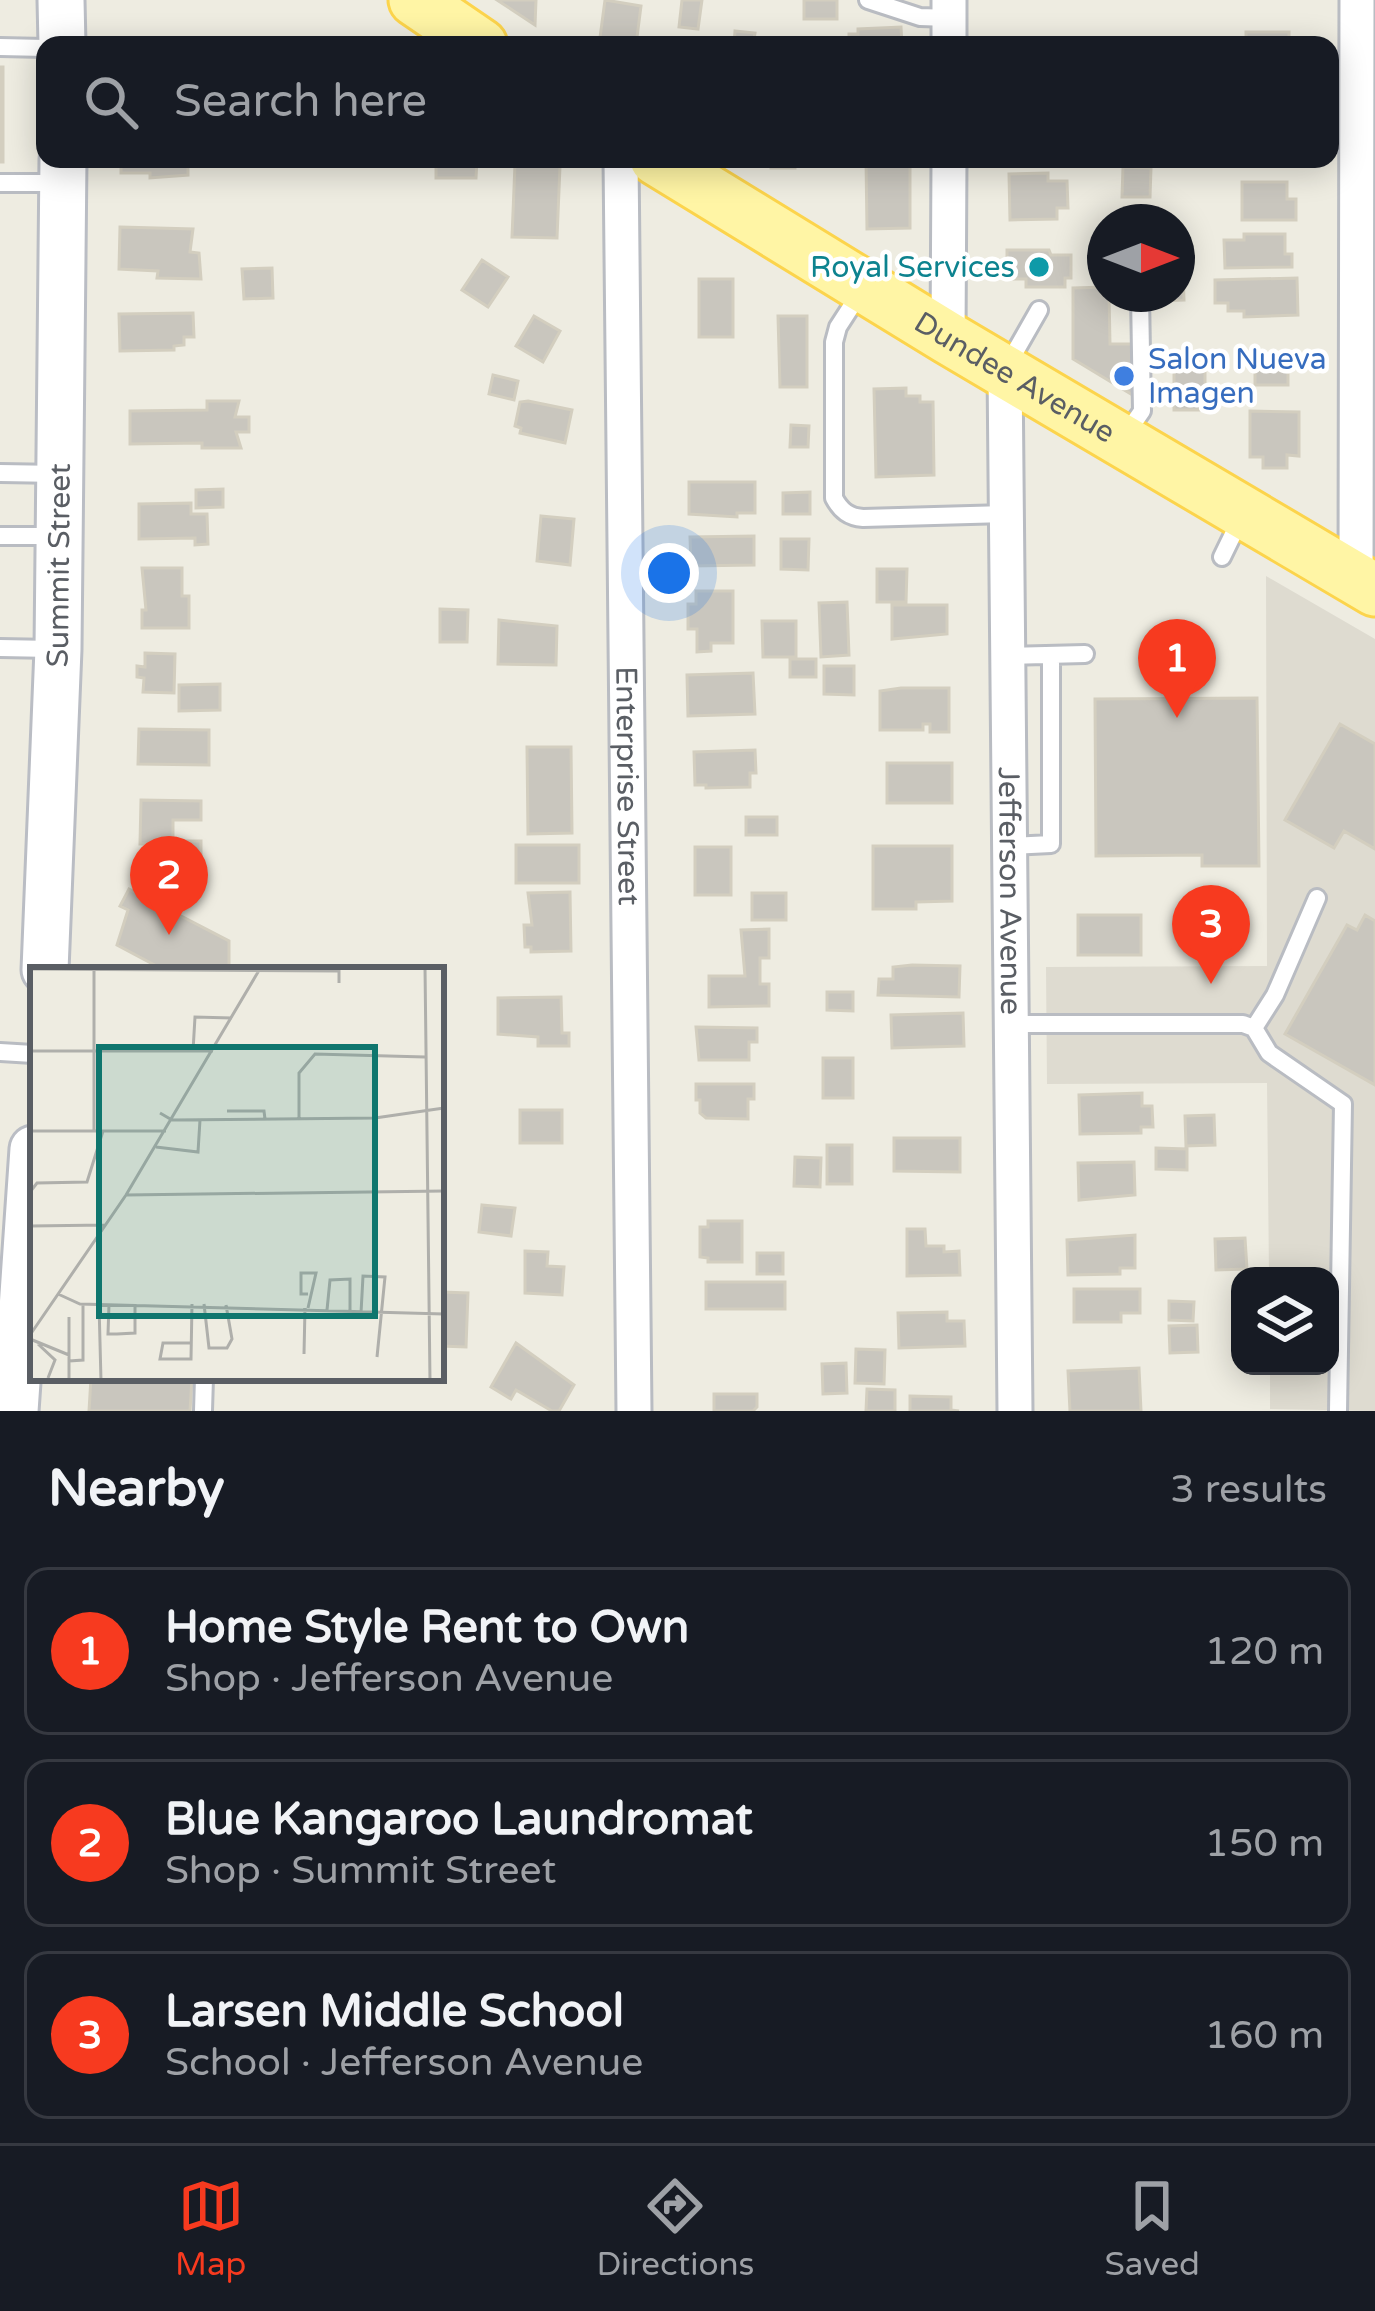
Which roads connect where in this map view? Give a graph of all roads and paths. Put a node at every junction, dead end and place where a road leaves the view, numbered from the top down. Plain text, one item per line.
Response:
1 (61, 0) edge
2 (415, 0) edge
3 (868, 0) edge
4 (1357, 0) edge
5 (949, 21) edge
6 (472, 27) edge
7 (62, 36) edge
8 (0, 47) edge
9 (36, 48) edge
10 (621, 168) edge
11 (671, 168) edge
12 (949, 168) edge
13 (63, 171) edge
14 (0, 183) edge
15 (864, 287) junction
16 (1039, 310) dead end
17 (1140, 312) edge
18 (948, 338) junction
19 (1005, 369) junction
20 (1122, 439) junction
21 (0, 473) edge
22 (61, 474) junction
23 (1366, 477) edge
24 (1006, 514) junction
25 (0, 536) edge
26 (60, 536) junction
27 (1365, 585) edge
28 (0, 648) edge
29 (58, 649) junction
30 (1085, 654) dead end
31 (1007, 656) junction
32 (1051, 656) junction
33 (1009, 846) junction
34 (1317, 898) dead end
35 (45, 967) edge
36 (1012, 1024) junction
37 (1254, 1028) junction
38 (0, 1052) edge
39 (30, 1054) edge
40 (30, 1213) edge
41 (27, 1284) edge
42 (25, 1341) edge
43 (204, 1381) edge
44 (14, 1411) edge
45 (203, 1411) edge
46 (634, 1411) edge
47 (1015, 1411) edge
48 (1338, 1411) edge

1 - 7 main road
2 - 6 main road
3 - 5 lane
4 - 23 street
8 - 9 lane
10 - 46 street, Enterprise Street
11 - 15 main road, Dundee Avenue
12 - 18 street
13 - 14 lane
13 - 22 main road, Summit Street
15 - 18 main road, Dundee Avenue
15 - 24 lane
16 - 19 lane
17 - 20 lane
18 - 19 main road, Dundee Avenue
19 - 20 main road, Dundee Avenue
19 - 24 street, Jefferson Avenue
20 - 27 main road, Dundee Avenue
21 - 22 lane
22 - 26 main road, Summit Street
23 - 27 street
24 - 31 street, Jefferson Avenue
25 - 26 lane
26 - 29 main road, Summit Street
28 - 29 lane
29 - 35 main road, Summit Street
30 - 32 lane
31 - 32 lane
31 - 33 street, Jefferson Avenue
32 - 33 lane
33 - 36 street, Jefferson Avenue
34 - 37 lane
36 - 37 lane
36 - 47 street, Jefferson Avenue
37 - 48 lane
38 - 39 lane
40 - 41 main road
41 - 42 main road
42 - 44 main road
43 - 45 lane

